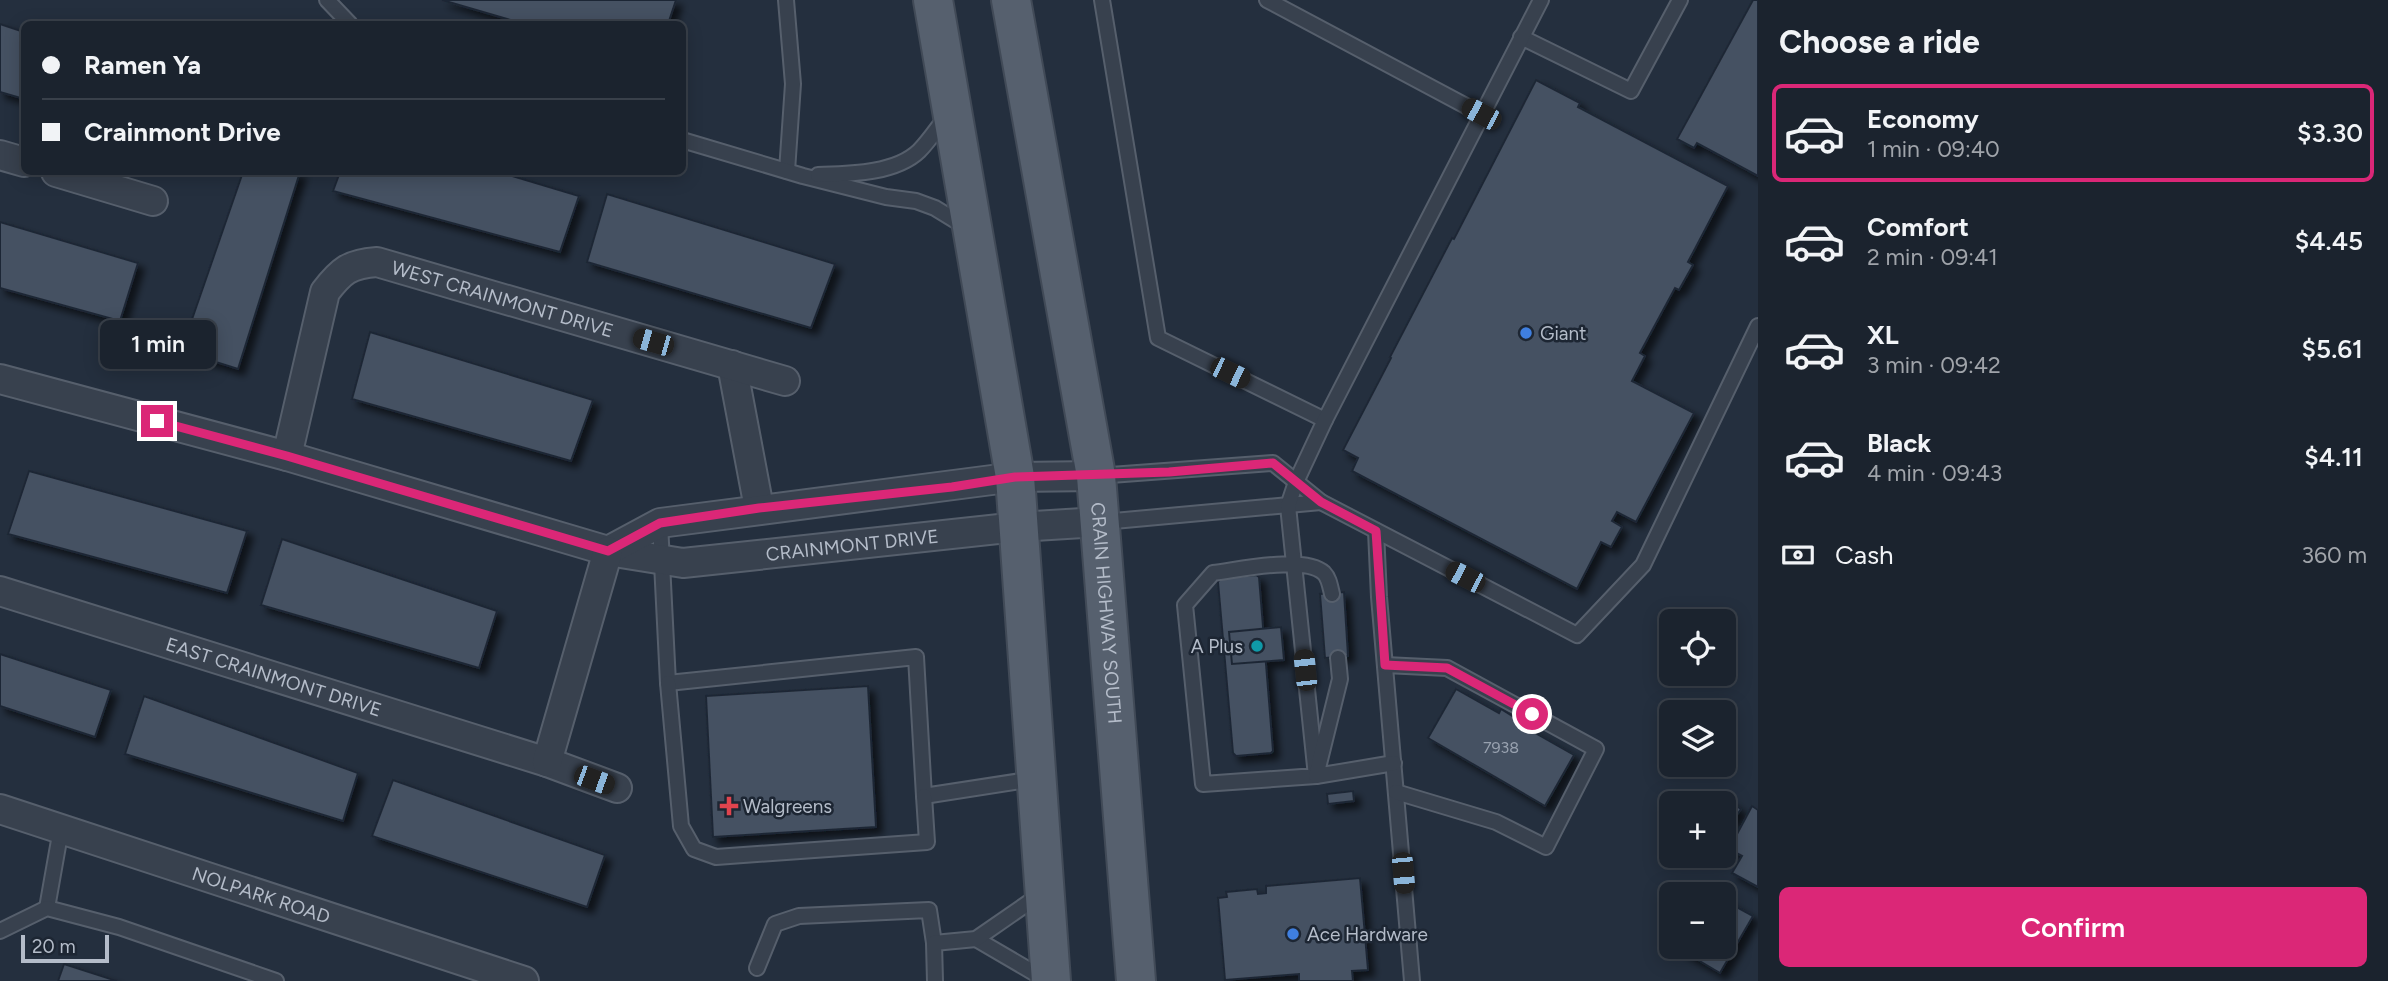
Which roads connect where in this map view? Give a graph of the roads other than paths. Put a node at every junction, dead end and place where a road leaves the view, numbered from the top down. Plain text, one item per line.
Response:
1 (327, 0) edge
2 (786, 0) edge
3 (933, 0) edge
4 (1010, 0) edge
5 (1102, 0) edge
6 (1267, 0) edge
7 (1541, 0) edge
8 (1680, 0) edge
9 (346, 21) edge
10 (1521, 37) junction
11 (952, 109) junction
12 (1481, 114) junction
13 (686, 141) edge
14 (0, 155) edge
15 (21, 161) edge
16 (787, 171) junction
17 (66, 175) edge
18 (803, 176) junction
19 (153, 201) dead end
20 (973, 231) junction
21 (1758, 326) edge
22 (732, 365) junction
23 (0, 380) edge
24 (785, 381) dead end
25 (1325, 420) junction
26 (287, 456) junction
27 (1096, 476) junction
28 (1015, 477) junction
29 (1296, 482) junction
30 (1321, 502) junction
31 (1288, 506) junction
32 (759, 508) junction
33 (1099, 522) junction
34 (660, 523) junction
35 (1018, 527) junction
36 (1376, 531) junction
37 (608, 551) junction
38 (661, 559) junction
39 (1294, 564) junction
40 (0, 592) edge
41 (1332, 593) dead end
42 (1338, 657) dead end
43 (1385, 665) junction
44 (668, 683) junction
45 (547, 762) junction
46 (1394, 763) junction
47 (1316, 776) junction
48 (1036, 779) junction
49 (617, 788) dead end
50 (1396, 792) junction
51 (924, 796) junction
52 (0, 809) edge
53 (61, 829) junction
54 (1044, 892) junction
55 (47, 908) junction
56 (0, 931) edge
57 (976, 939) junction
58 (934, 943) junction
59 (757, 968) dead end
60 (496, 977) edge
61 (276, 981) edge
62 (524, 981) edge
63 (935, 981) edge
64 (1049, 981) edge
65 (1136, 981) edge
66 (1412, 981) edge

1 - 9 lane
2 - 16 lane
3 - 11 main road
4 - 27 main road, CRAIN HIGHWAY SOUTH
5 - 25 lane
6 - 12 lane
7 - 10 lane
8 - 10 lane
10 - 12 lane
11 - 18 lane
11 - 20 main road
12 - 25 lane
13 - 16 lane
14 - 15 street
16 - 18 lane
17 - 19 street
18 - 20 lane
20 - 28 main road
21 - 36 lane
22 - 24 street, WEST CRAINMONT DRIVE
22 - 26 street, WEST CRAINMONT DRIVE
22 - 32 street
23 - 26 street, CRAINMONT DRIVE
25 - 29 lane
26 - 37 street, CRAINMONT DRIVE
27 - 28 street
27 - 29 lane
27 - 33 main road, CRAIN HIGHWAY SOUTH
28 - 32 street
28 - 35 main road
29 - 30 lane
29 - 31 lane
30 - 31 lane
30 - 36 lane
31 - 33 lane
31 - 39 lane
32 - 34 street
33 - 35 street, CRAINMONT DRIVE
33 - 65 main road, CRAIN HIGHWAY SOUTH
34 - 37 street
34 - 38 lane
35 - 38 street, CRAINMONT DRIVE
35 - 48 main road
36 - 43 lane
37 - 38 street, CRAINMONT DRIVE
37 - 45 street
38 - 44 lane
39 - 41 lane
39 - 47 lane
39 - 47 lane
40 - 45 street, EAST CRAINMONT DRIVE
42 - 47 lane
43 - 46 lane
43 - 50 lane
44 - 51 lane
44 - 51 lane
45 - 49 street, EAST CRAINMONT DRIVE
46 - 47 lane
46 - 50 lane
48 - 51 lane
48 - 54 main road
50 - 66 lane
52 - 53 street, NOLPARK ROAD
53 - 55 lane
53 - 60 street, NOLPARK ROAD
54 - 57 lane
54 - 64 main road
55 - 56 lane
55 - 61 lane
57 - 58 lane
57 - 64 lane
58 - 59 lane
58 - 63 lane
60 - 62 street, NOLPARK ROAD

